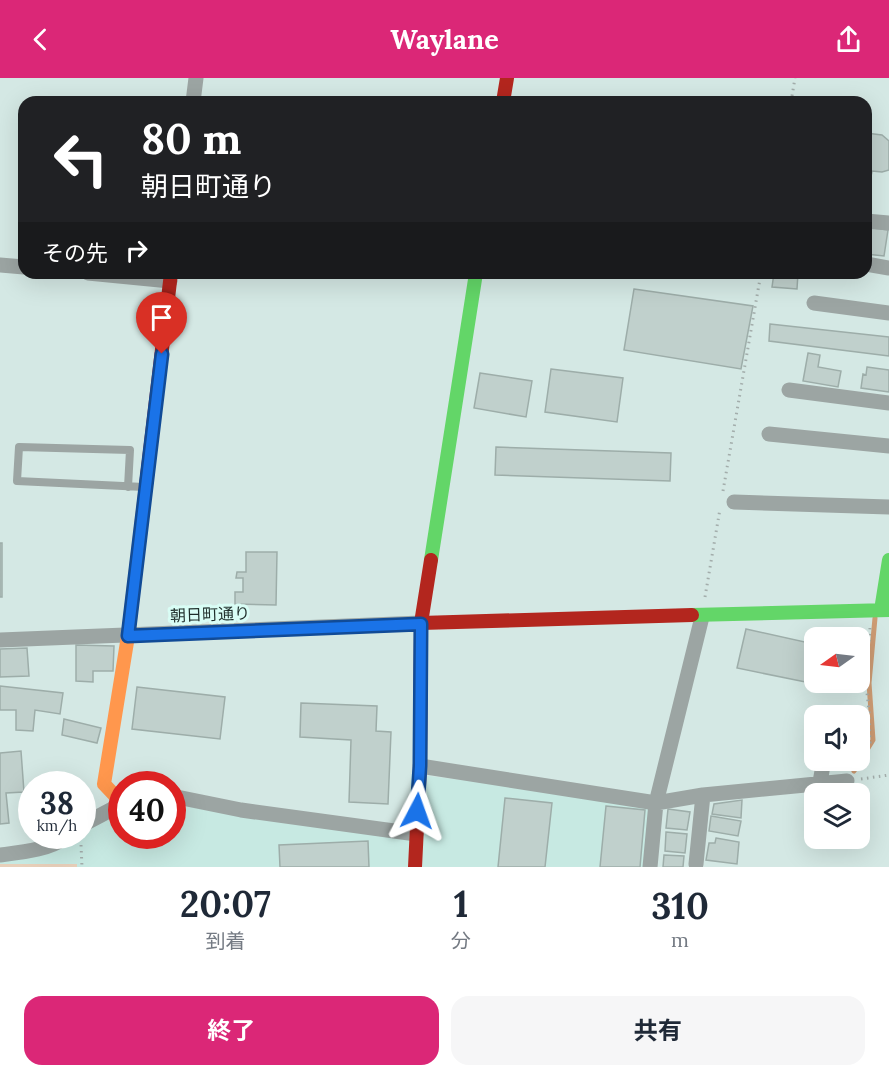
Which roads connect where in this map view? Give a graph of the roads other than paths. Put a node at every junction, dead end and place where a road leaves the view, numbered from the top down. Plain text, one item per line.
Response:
1 (196, 78) edge
2 (507, 78) edge
3 (194, 96) edge
4 (503, 96) edge
5 (872, 222) edge
6 (889, 224) edge
7 (0, 265) edge
8 (872, 265) edge
9 (18, 266) edge
10 (889, 268) edge
11 (171, 279) edge
12 (475, 279) edge
13 (814, 303) dead end
14 (889, 313) edge
15 (789, 390) dead end
16 (889, 403) edge
17 (769, 434) dead end
18 (889, 446) edge
19 (128, 486) junction
20 (146, 487) junction
21 (734, 502) dead end
22 (889, 507) edge
23 (889, 560) edge
24 (880, 610) edge
25 (702, 616) junction
26 (421, 624) junction
27 (128, 636) junction
28 (0, 640) edge
29 (420, 766) junction
30 (804, 787) edge
31 (108, 788) edge
32 (704, 795) junction
33 (186, 799) edge
34 (656, 803) junction
35 (416, 834) junction
36 (40, 849) edge
37 (0, 855) edge
38 (696, 864) dead end
39 (415, 867) edge
40 (650, 867) edge

1 - 3 street
2 - 4 street
5 - 6 street
7 - 9 street
8 - 10 street
11 - 20 street
12 - 26 street
13 - 14 street
15 - 16 street
17 - 18 street
19 - 19 lane
19 - 20 lane
20 - 27 street
21 - 22 street
23 - 24 street
24 - 25 street
25 - 26 street
25 - 34 street
26 - 27 street, 朝日町通り
26 - 29 street
27 - 28 street, 朝日町通り
27 - 31 street
29 - 34 street
29 - 35 street
30 - 32 street
32 - 34 street
32 - 38 street
33 - 35 street
34 - 40 street
35 - 39 street
36 - 37 street

